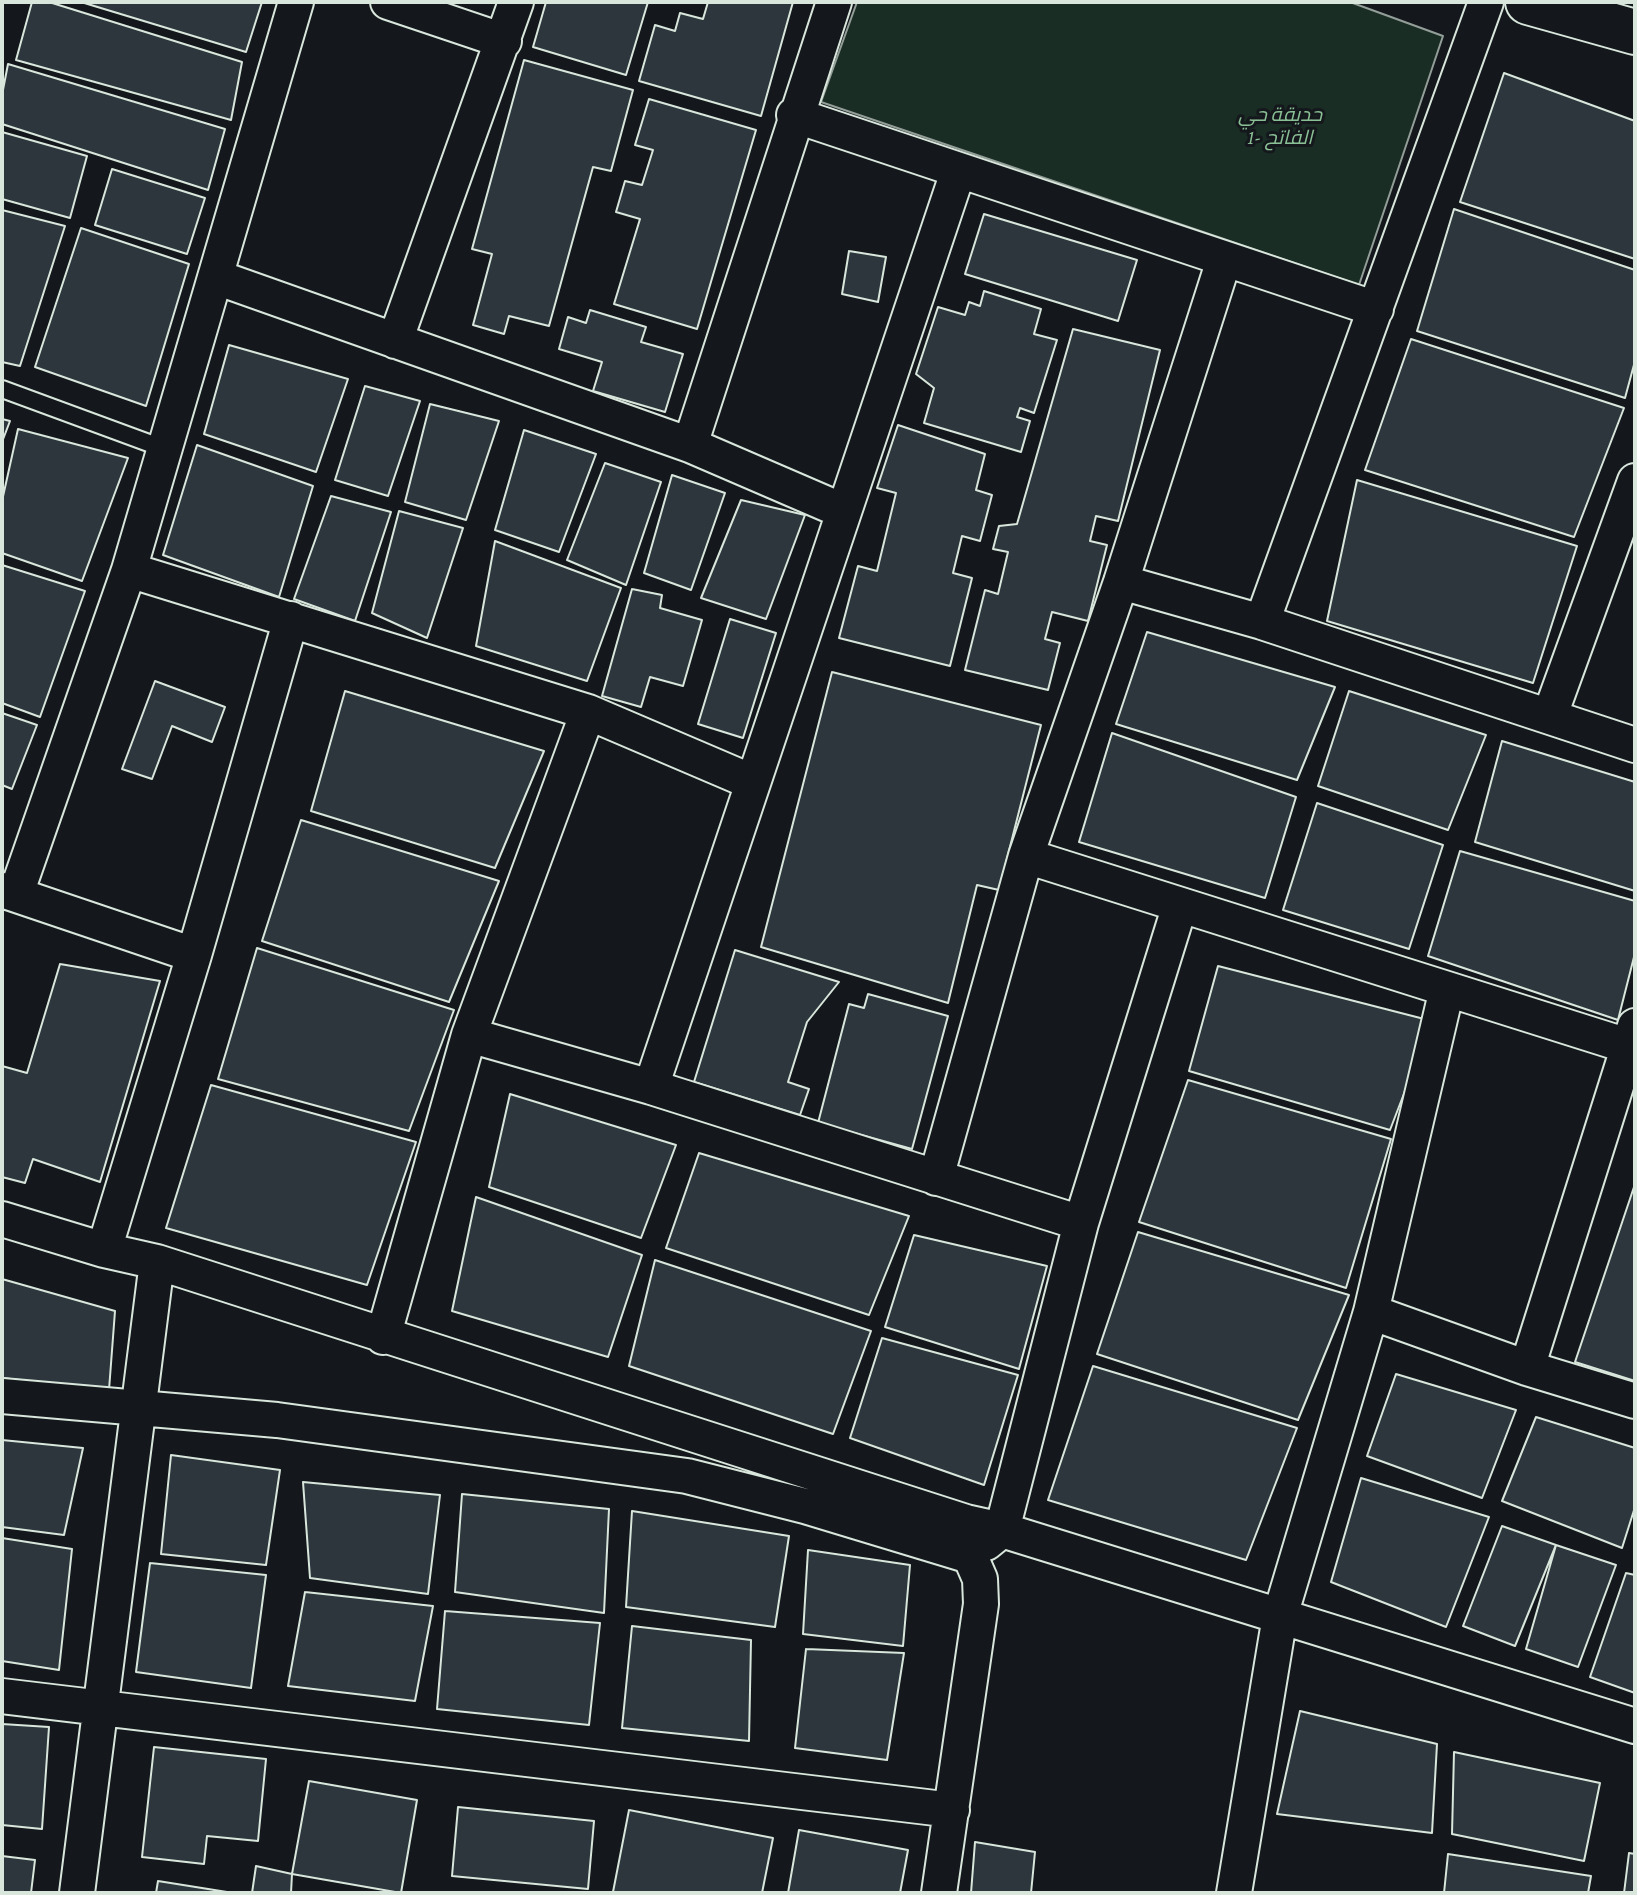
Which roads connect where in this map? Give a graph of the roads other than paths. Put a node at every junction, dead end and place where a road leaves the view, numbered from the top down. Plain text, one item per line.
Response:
1 (296, 2) edge
2 (388, 2) edge
3 (516, 2) edge
4 (834, 2) edge
5 (1486, 2) edge
6 (1528, 2) edge
7 (1635, 32) edge
8 (504, 41) junction
9 (794, 115) junction
10 (958, 172) junction
11 (1224, 260) junction
12 (216, 277) junction
13 (1376, 309) junction
14 (395, 341) junction
15 (2, 389) edge
16 (690, 445) junction
17 (165, 449) junction
18 (1635, 481) edge
19 (843, 511) junction
20 (129, 570) junction
21 (1121, 582) junction
22 (291, 619) junction
23 (1262, 622) junction
24 (588, 712) junction
25 (1550, 715) junction
26 (1635, 745) edge
27 (752, 782) junction
28 (1026, 856) junction
29 (9, 892) edge
30 (1180, 905) junction
31 (194, 955) junction
32 (1447, 989) junction
33 (469, 1035) junction
34 (1632, 1036) edge
35 (651, 1087) junction
36 (936, 1178) junction
37 (2, 1219) edge
38 (1081, 1223) junction
39 (104, 1250) junction
40 (157, 1262) junction
41 (1371, 1312) junction
42 (383, 1337) junction
43 (1527, 1368) junction
44 (2, 1396) edge
45 (1635, 1401) edge
46 (139, 1409) junction
47 (1002, 1530) junction
48 (970, 1556) junction
49 (1280, 1616) junction
50 (2, 1696) edge
51 (102, 1707) junction
52 (1635, 1726) edge
53 (952, 1810) junction
54 (1244, 1889) edge
55 (77, 1893) edge
56 (939, 1893) edge

1 - 12 street
2 - 8 street
3 - 8 street
4 - 9 street
5 - 13 street
6 - 7 main road
8 - 14 street
9 - 10 street
9 - 16 street
10 - 11 street
10 - 19 street
11 - 13 street
11 - 21 street
12 - 14 street
12 - 17 street
13 - 23 street
14 - 16 street
15 - 17 lane
16 - 19 street
17 - 20 street
18 - 25 street
19 - 27 street
20 - 22 street
20 - 29 street
21 - 23 street
21 - 28 street
22 - 24 street
22 - 31 street
23 - 25 street
24 - 27 street
24 - 33 street
25 - 26 street
27 - 35 street
28 - 30 street
28 - 36 street
29 - 31 street
30 - 32 street
30 - 38 street
31 - 39 street
32 - 34 street
32 - 41 street
33 - 35 street
33 - 42 street
34 - 43 street
35 - 36 street
36 - 38 street
37 - 39 street
38 - 47 street
39 - 40 street
40 - 42 street
40 - 46 street
41 - 43 street
41 - 49 street
42 - 47 street
43 - 45 street
44 - 46 street
46 - 48 street
46 - 51 street
47 - 48 street
47 - 49 street
48 - 53 street
49 - 52 street
49 - 54 street
50 - 51 street
51 - 53 street
51 - 55 street
53 - 56 street

